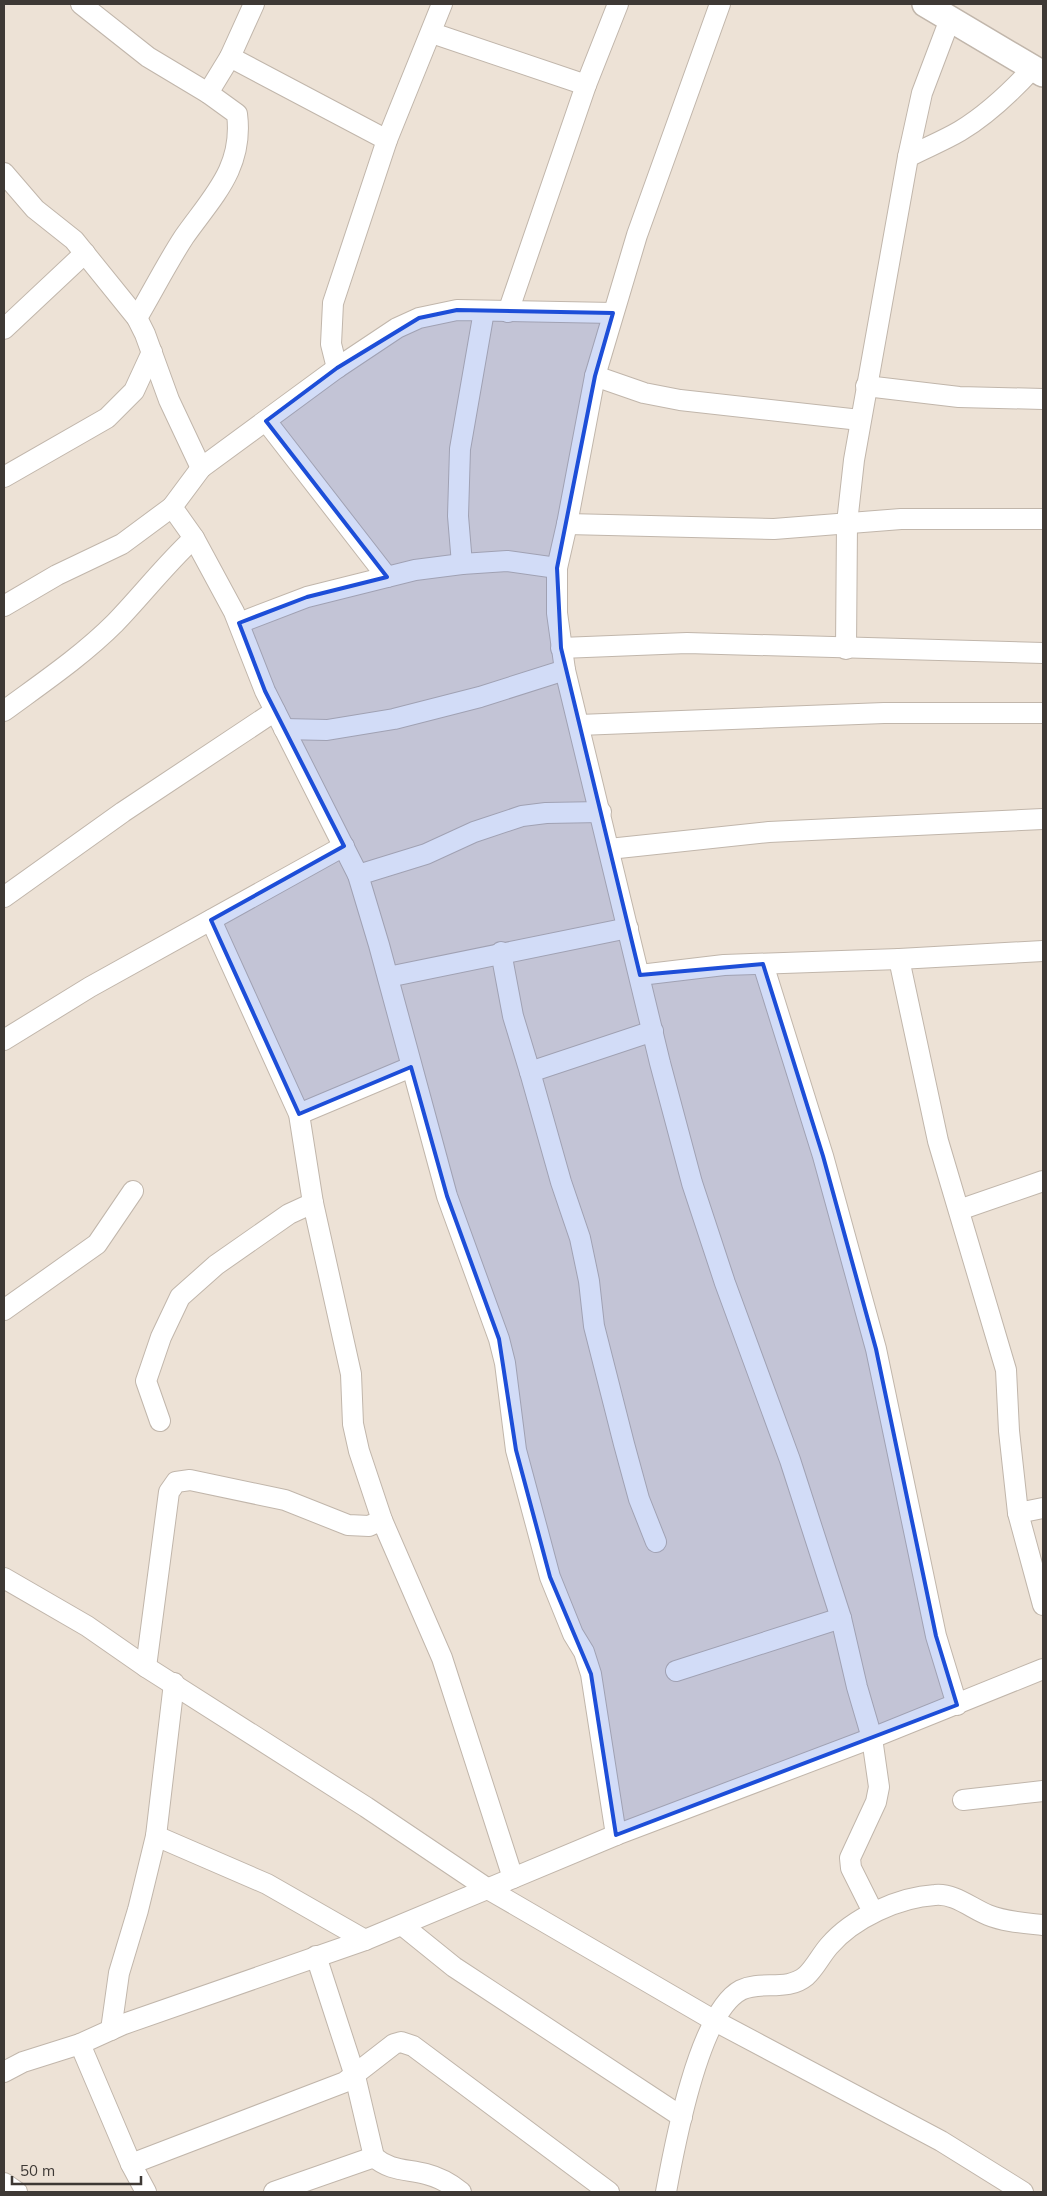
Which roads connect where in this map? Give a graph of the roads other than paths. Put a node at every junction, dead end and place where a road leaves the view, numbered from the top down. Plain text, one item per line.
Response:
1 (81, 4) edge
2 (254, 4) edge
3 (442, 4) edge
4 (618, 4) edge
5 (720, 4) edge
6 (925, 4) edge
7 (950, 19) junction
8 (432, 33) junction
9 (230, 57) junction
10 (1038, 71) edge
11 (586, 85) junction
12 (208, 93) junction
13 (387, 140) junction
14 (908, 157) junction
15 (4, 173) edge
16 (85, 254) junction
17 (484, 312) junction
18 (508, 312) junction
19 (613, 313) junction
20 (137, 318) junction
21 (4, 329) edge
22 (152, 352) junction
23 (337, 368) junction
24 (595, 376) junction
25 (866, 386) junction
26 (1043, 399) edge
27 (860, 420) junction
28 (266, 421) junction
29 (201, 468) junction
30 (4, 478) edge
31 (172, 507) junction
32 (1043, 519) edge
33 (847, 523) junction
34 (567, 524) junction
35 (194, 538) junction
36 (462, 564) junction
37 (557, 568) junction
38 (387, 577) junction
39 (6, 601) edge
40 (239, 624) junction
41 (561, 648) junction
42 (846, 649) junction
43 (1043, 654) edge
44 (565, 670) junction
45 (4, 710) edge
46 (275, 711) junction
47 (1043, 713) edge
48 (579, 725) junction
49 (284, 729) junction
50 (601, 812) junction
51 (1043, 819) edge
52 (344, 846) junction
53 (610, 849) junction
54 (358, 875) junction
55 (4, 897) edge
56 (211, 920) junction
57 (628, 928) junction
58 (1043, 951) edge
59 (501, 952) junction
60 (899, 959) junction
61 (763, 964) junction
62 (640, 975) junction
63 (388, 977) junction
64 (653, 1031) junction
65 (4, 1040) edge
66 (411, 1067) junction
67 (530, 1072) junction
68 (299, 1114) junction
69 (1043, 1181) edge
70 (133, 1191) dead end
71 (313, 1203) junction
72 (959, 1210) junction
73 (4, 1310) edge
74 (160, 1421) dead end
75 (1043, 1508) edge
76 (1018, 1513) junction
77 (382, 1520) junction
78 (656, 1542) dead end
79 (4, 1578) edge
80 (1043, 1605) edge
81 (841, 1618) junction
82 (146, 1667) junction
83 (1043, 1669) edge
84 (676, 1671) dead end
85 (174, 1683) junction
86 (957, 1705) junction
87 (872, 1738) junction
88 (1043, 1791) edge
89 (964, 1800) dead end
90 (616, 1835) junction
91 (156, 1836) junction
92 (513, 1878) junction
93 (488, 1888) junction
94 (873, 1912) junction
95 (402, 1925) junction
96 (1043, 1925) edge
97 (365, 1940) junction
98 (316, 1956) junction
99 (715, 2021) junction
100 (111, 2030) junction
101 (80, 2044) junction
102 (4, 2072) edge
103 (355, 2076) junction
104 (682, 2117) junction
105 (374, 2157) junction
106 (130, 2164) junction
107 (4, 2183) edge
108 (142, 2189) edge
109 (16, 2192) edge
110 (274, 2192) edge
111 (461, 2192) edge
112 (609, 2192) edge
113 (666, 2192) edge
114 (1024, 2192) edge

1 - 12 street
2 - 9 street
3 - 8 street
4 - 11 street
5 - 19 street
6 - 7 street
7 - 10 street
7 - 14 street
8 - 11 street
8 - 13 street
9 - 12 street
9 - 13 street
10 - 14 street
11 - 18 street
12 - 20 street
13 - 23 street
14 - 25 street
15 - 16 street
16 - 20 street
16 - 21 street
17 - 18 street
17 - 23 street
17 - 36 street
18 - 19 street
19 - 24 street
20 - 22 street
22 - 29 street
22 - 30 street
23 - 28 street
24 - 27 street
24 - 34 street
25 - 26 street
25 - 27 street
27 - 33 street
28 - 29 street
28 - 38 street
29 - 31 street
31 - 35 street
31 - 39 street
32 - 33 street
33 - 34 street
33 - 42 street
34 - 37 street
35 - 40 street
35 - 45 street
36 - 37 street
36 - 38 street
37 - 41 street
38 - 40 street
40 - 46 street
41 - 42 street
41 - 44 street
42 - 43 street
44 - 48 street
44 - 49 street
46 - 49 street
46 - 55 street
47 - 48 street
48 - 50 street
49 - 52 street
50 - 53 street
50 - 54 street
51 - 53 street
52 - 54 street
52 - 56 street
53 - 57 street
54 - 63 street
56 - 65 street
56 - 68 street
57 - 59 street
57 - 62 street
58 - 60 street
59 - 63 street
59 - 67 street
60 - 61 street
60 - 72 street
61 - 62 street
61 - 86 street
62 - 64 street
63 - 66 street
64 - 67 street
64 - 81 street
66 - 68 street
66 - 90 street
67 - 78 street
68 - 71 street
69 - 72 street
70 - 73 street
71 - 74 street
71 - 77 street
72 - 76 street
75 - 76 street
76 - 80 street
77 - 82 street
77 - 92 street
79 - 82 street
81 - 84 street
81 - 87 street
82 - 85 street
83 - 86 street
85 - 91 street
85 - 93 street
86 - 87 street
87 - 90 street
87 - 94 street
88 - 89 street
90 - 92 street
91 - 97 street
91 - 100 street
92 - 93 street
93 - 95 street
93 - 99 street
94 - 96 street
94 - 99 street
95 - 97 street
95 - 104 street
97 - 98 street
98 - 100 street
98 - 103 street
99 - 104 street
99 - 114 street
100 - 101 street
101 - 102 street
101 - 106 street
103 - 105 street
103 - 106 street
103 - 112 street
104 - 113 street
105 - 110 street
105 - 111 street
106 - 108 street
107 - 109 street

